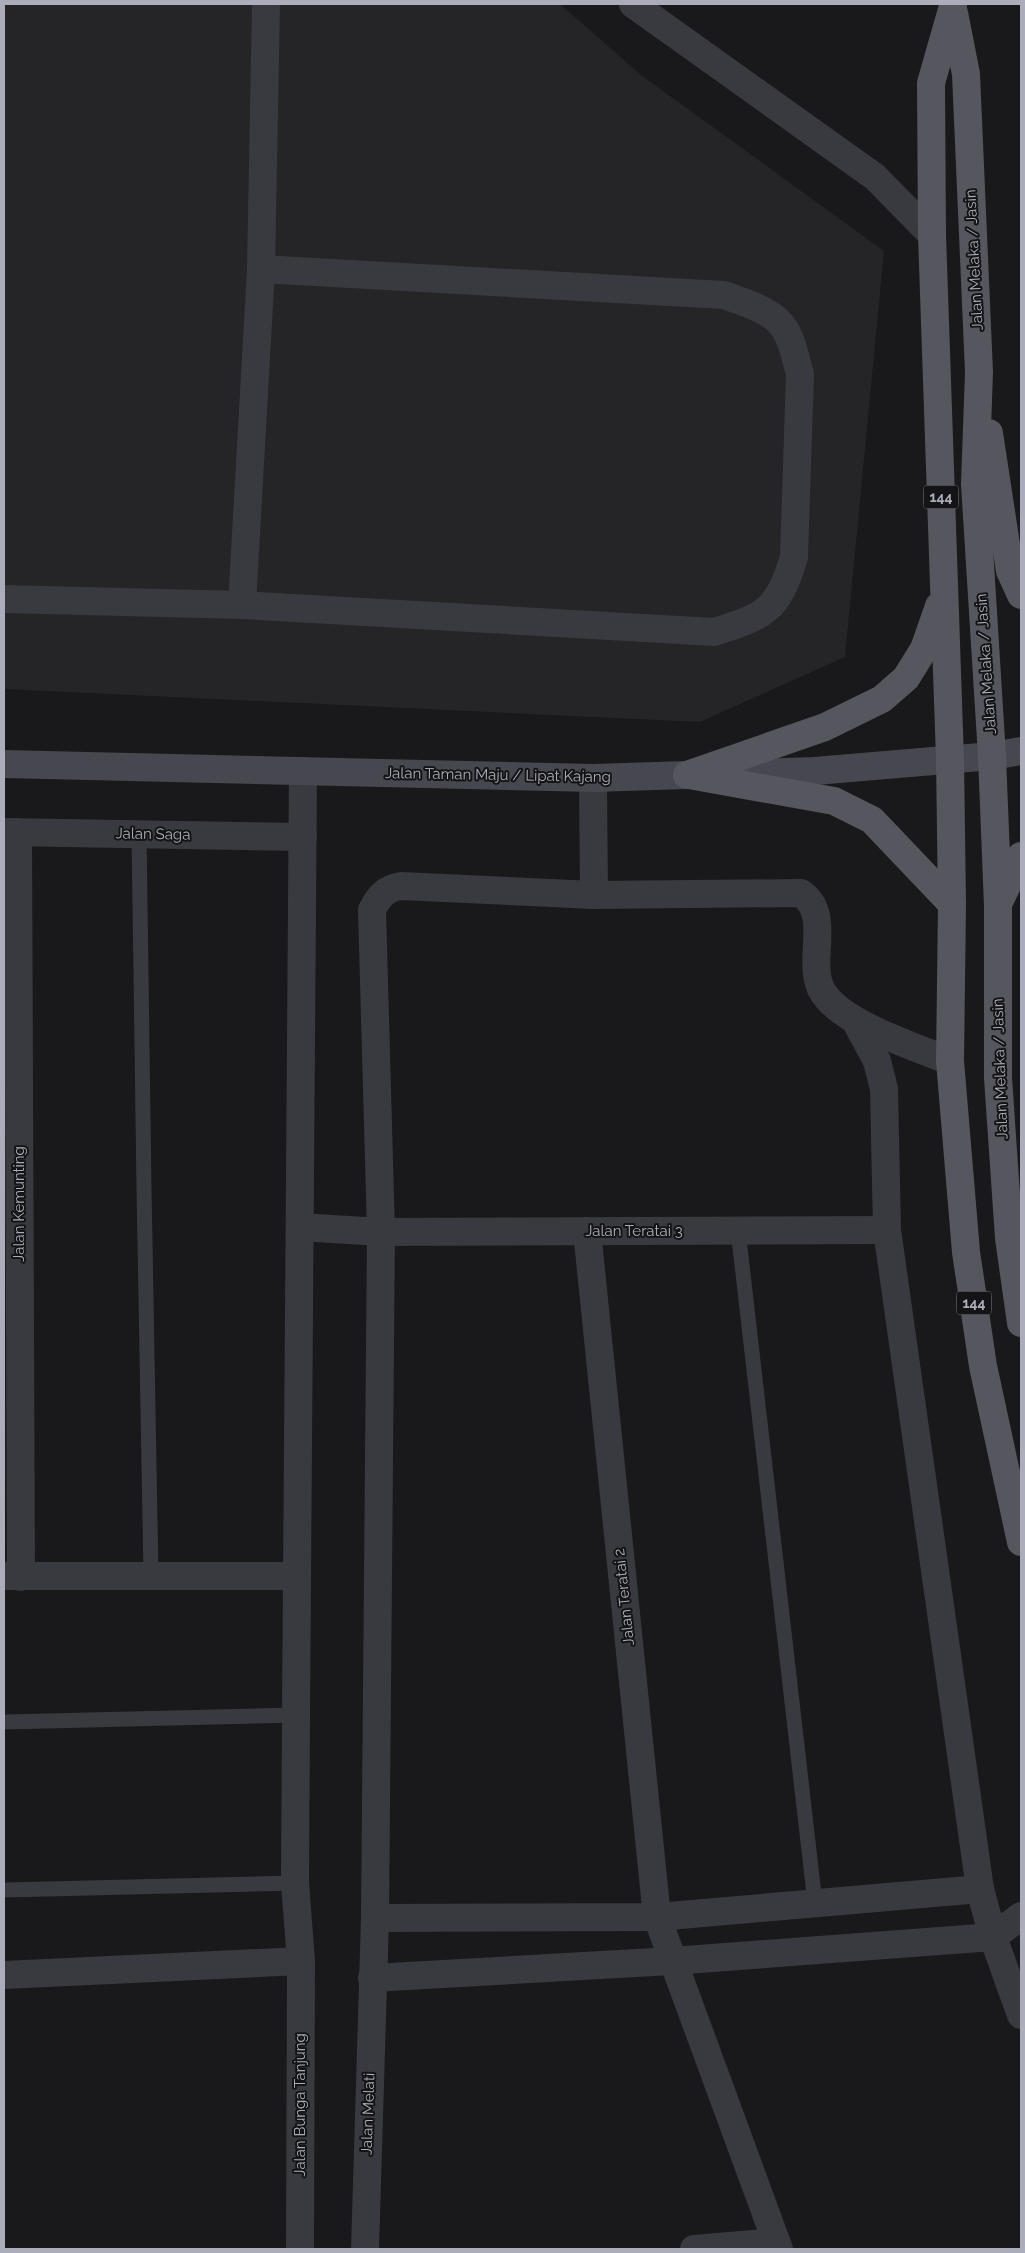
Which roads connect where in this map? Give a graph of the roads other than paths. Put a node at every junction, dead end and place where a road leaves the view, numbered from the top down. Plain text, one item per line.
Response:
1 (266, 4) edge
2 (633, 4) edge
3 (953, 5) edge
4 (932, 235) junction
5 (261, 269) junction
6 (979, 372) junction
7 (944, 591) junction
8 (1021, 595) edge
9 (4, 599) edge
10 (242, 605) junction
11 (1021, 751) edge
12 (992, 756) junction
13 (950, 759) junction
14 (4, 764) edge
15 (303, 771) junction
16 (687, 775) junction
17 (593, 778) junction
18 (11, 832) edge
19 (140, 834) junction
20 (303, 837) junction
21 (1021, 856) edge
22 (594, 894) junction
23 (952, 904) junction
24 (998, 906) junction
25 (11, 975) edge
26 (856, 1022) junction
27 (950, 1061) junction
28 (11, 1111) edge
29 (300, 1227) junction
30 (738, 1230) junction
31 (886, 1230) junction
32 (587, 1231) junction
33 (381, 1232) junction
34 (1021, 1323) edge
35 (1021, 1542) edge
36 (12, 1576) edge
37 (151, 1576) junction
38 (296, 1576) junction
39 (296, 1715) junction
40 (4, 1722) edge
41 (296, 1883) junction
42 (980, 1889) junction
43 (4, 1890) edge
44 (815, 1903) junction
45 (1021, 1916) edge
46 (374, 1918) junction
47 (657, 1918) junction
48 (993, 1937) junction
49 (300, 1961) junction
50 (672, 1961) junction
51 (4, 1975) edge
52 (372, 1978) junction
53 (1021, 2015) edge
54 (777, 2246) edge
55 (300, 2249) edge
56 (365, 2249) edge
57 (694, 2249) edge

1 - 5 street
2 - 4 street
3 - 4 main road, Jalan Melaka / Jasin / 144
3 - 6 main road, Jalan Melaka / Jasin / 144
4 - 7 main road, Jalan Melaka / Jasin / 144
5 - 10 street
5 - 10 street
6 - 8 main road
6 - 12 main road, Jalan Melaka / Jasin / 144
7 - 13 main road, Jalan Melaka / Jasin / 144
7 - 16 main road
9 - 10 street
11 - 12 main road, Jalan Taman Maju / Lipat Kajang
12 - 13 main road, Jalan Taman Maju / Lipat Kajang
12 - 24 main road, Jalan Melaka / Jasin / 144
13 - 16 main road, Jalan Taman Maju / Lipat Kajang
13 - 23 main road, Jalan Melaka / Jasin / 144
14 - 15 main road, Jalan Taman Maju / Lipat Kajang
15 - 17 main road, Jalan Taman Maju / Lipat Kajang
15 - 20 street, Jalan Bunga Tanjung
16 - 17 main road, Jalan Taman Maju / Lipat Kajang
16 - 23 main road
17 - 22 street
18 - 19 street, Jalan Saga
18 - 25 street, Jalan Kemunting
19 - 20 street, Jalan Saga
19 - 37 lane
20 - 29 street, Jalan Bunga Tanjung
21 - 24 main road
22 - 26 street, Jalan Melati
22 - 33 street, Jalan Melati
23 - 27 main road, 144
24 - 34 main road, Jalan Melaka / Jasin / 144
25 - 28 street, Jalan Kemunting
26 - 27 street
26 - 31 street
27 - 35 main road, 144
28 - 36 street, Jalan Kemunting
29 - 33 street, Jalan Teratai 3
29 - 38 street, Jalan Bunga Tanjung
30 - 31 street, Jalan Teratai 3
30 - 32 street, Jalan Teratai 3
30 - 44 lane
31 - 42 street
32 - 33 street, Jalan Teratai 3
32 - 47 street, Jalan Teratai 2
33 - 46 street, Jalan Melati
36 - 37 street
37 - 38 street
38 - 39 street, Jalan Bunga Tanjung
39 - 40 lane
39 - 41 street, Jalan Bunga Tanjung
41 - 43 lane
41 - 49 street, Jalan Bunga Tanjung
42 - 44 street
42 - 48 street
44 - 47 street
45 - 48 street
46 - 47 street
46 - 52 street, Jalan Melati
47 - 50 street, Jalan Teratai 2
48 - 50 street
48 - 53 street
49 - 51 street
49 - 55 street, Jalan Bunga Tanjung
50 - 52 street
50 - 54 street, Jalan Teratai 2
52 - 56 street, Jalan Melati
54 - 57 street

